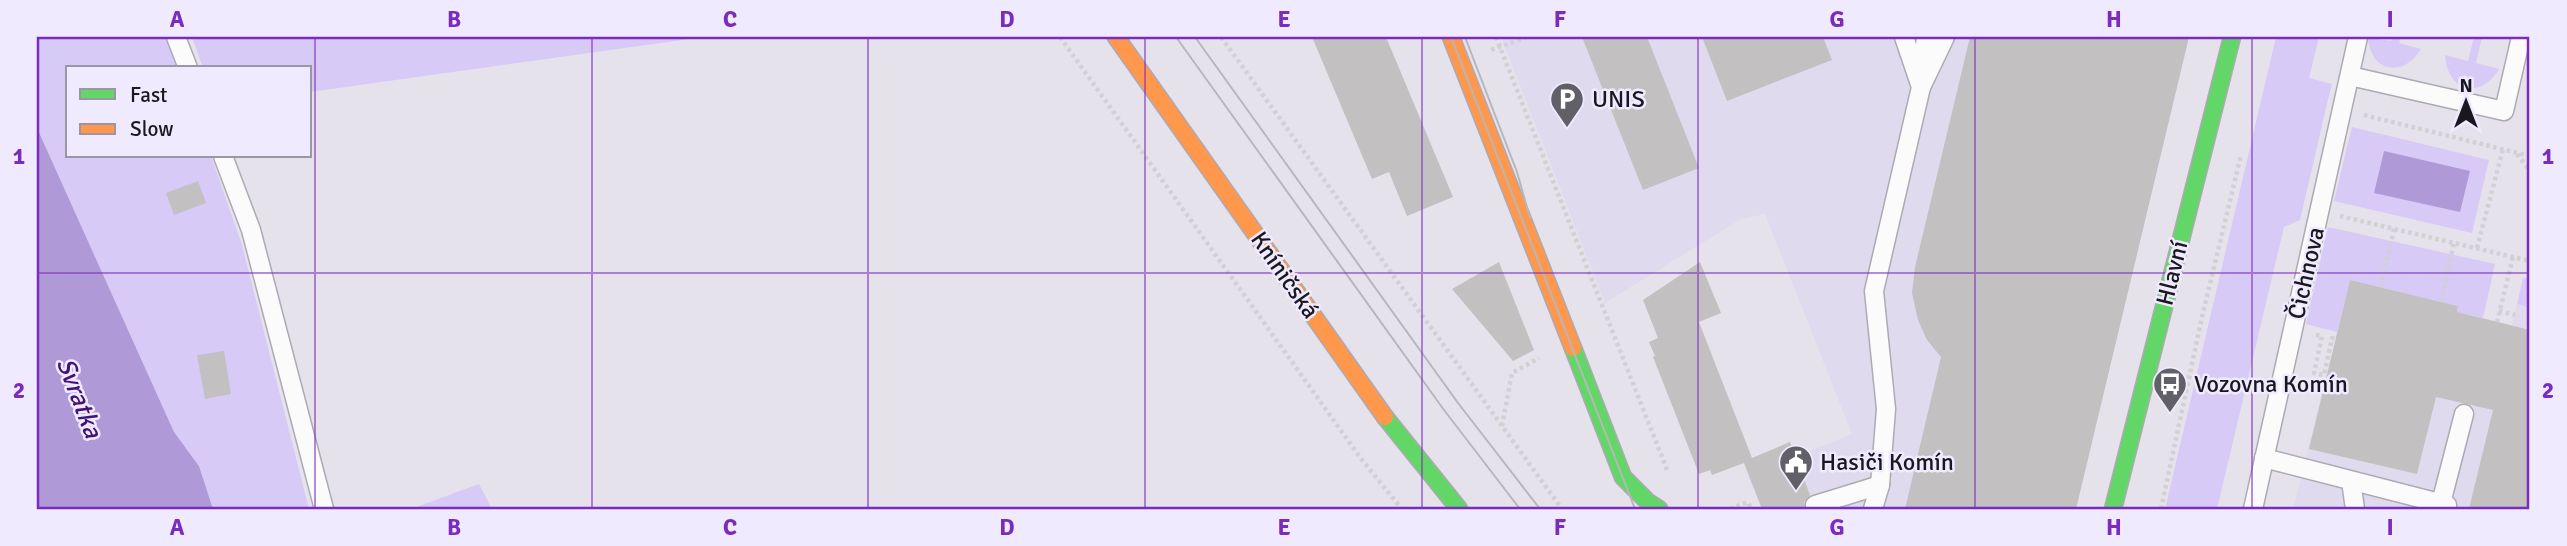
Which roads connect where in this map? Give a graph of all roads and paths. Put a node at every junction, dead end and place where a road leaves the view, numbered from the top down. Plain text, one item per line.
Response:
1 (176, 37) edge
2 (1060, 37) edge
3 (1116, 37) edge
4 (1221, 37) edge
5 (1451, 37) edge
6 (1496, 37) edge
7 (1904, 37) edge
8 (1926, 37) edge
9 (1945, 37) edge
10 (2232, 37) edge
11 (2358, 37) edge
12 (2521, 37) edge
13 (187, 66) edge
14 (2350, 76) junction
15 (1921, 87) junction
16 (2343, 110) junction
17 (2243, 144) dead end
18 (2502, 149) junction
19 (2517, 153) junction
20 (2530, 156) edge
21 (224, 158) edge
22 (2530, 171) edge
23 (2330, 214) dead end
24 (2394, 229) junction
25 (2454, 243) junction
26 (2477, 248) junction
27 (2513, 257) junction
28 (2530, 261) edge
29 (2381, 287) dead end
30 (2441, 302) dead end
31 (2499, 311) junction
32 (2515, 315) dead end
33 (2497, 322) dead end
34 (2322, 337) dead end
35 (2336, 340) dead end
36 (1542, 356) dead end
37 (2464, 414) dead end
38 (1502, 427) junction
39 (2264, 458) junction
40 (1672, 480) dead end
41 (2351, 481) junction
42 (1880, 485) junction
43 (1815, 505) dead end
44 (2444, 506) edge
45 (324, 509) edge
46 (1402, 509) edge
47 (1459, 509) edge
48 (1562, 509) edge
49 (1659, 509) edge
50 (1730, 509) edge
51 (1751, 509) edge
52 (1873, 509) edge
53 (2113, 509) edge
54 (2161, 509) edge
55 (2253, 509) edge
56 (2355, 509) edge

1 - 13 lane
2 - 46 path
3 - 47 street, Kníničská
4 - 38 path
5 - 49 street
6 - 40 path
7 - 15 lane
8 - 15 lane
9 - 15 lane
10 - 53 street, Hlavní
11 - 14 lane, Čichnova
12 - 14 lane
14 - 16 lane, Čichnova
15 - 42 lane
16 - 18 path
16 - 39 lane, Čichnova
17 - 54 path
18 - 19 path
18 - 26 path
19 - 20 path
19 - 22 path
21 - 45 lane
23 - 24 path
24 - 25 path
24 - 29 path
25 - 26 path
25 - 30 path
26 - 27 path
27 - 28 path
27 - 31 path
31 - 32 path
31 - 33 path
34 - 35 path
36 - 38 path
37 - 44 lane
38 - 48 path
39 - 41 lane
39 - 55 lane, Čichnova
41 - 44 lane
41 - 56 lane
42 - 43 lane
42 - 52 lane
50 - 51 path

